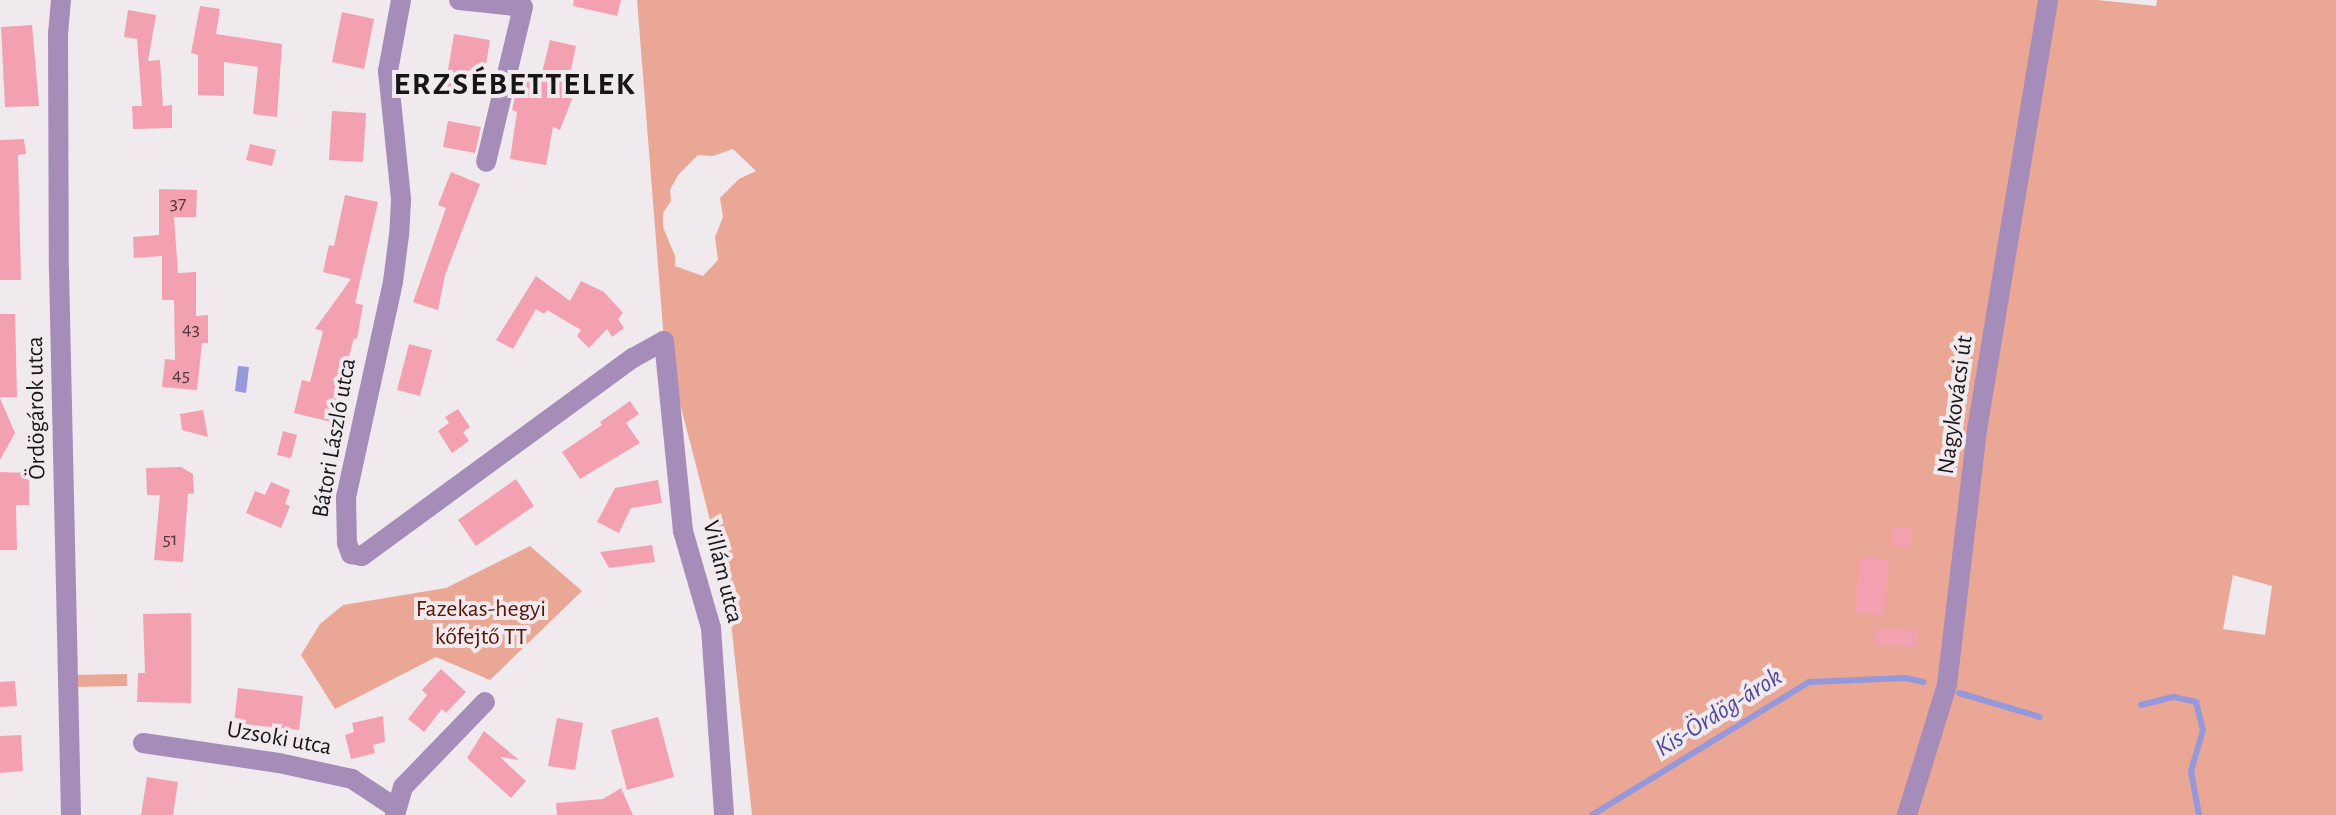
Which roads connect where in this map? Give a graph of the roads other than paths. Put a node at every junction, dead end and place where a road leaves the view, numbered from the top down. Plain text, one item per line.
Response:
1 (61, 0) edge
2 (401, 0) edge
3 (459, 0) edge
4 (2048, 0) edge
5 (486, 162) dead end
6 (664, 341) joint
7 (485, 702) dead end
8 (143, 743) dead end
9 (719, 811) edge
10 (395, 812) edge
11 (71, 815) edge
12 (1907, 815) edge

1 - 11 street, Ördögárok utca
2 - 6 street, Bátori László utca
3 - 5 street
4 - 12 street, Nagykovácsi út
6 - 9 street, Villám utca
7 - 10 street
8 - 10 street, Uzsoki utca

